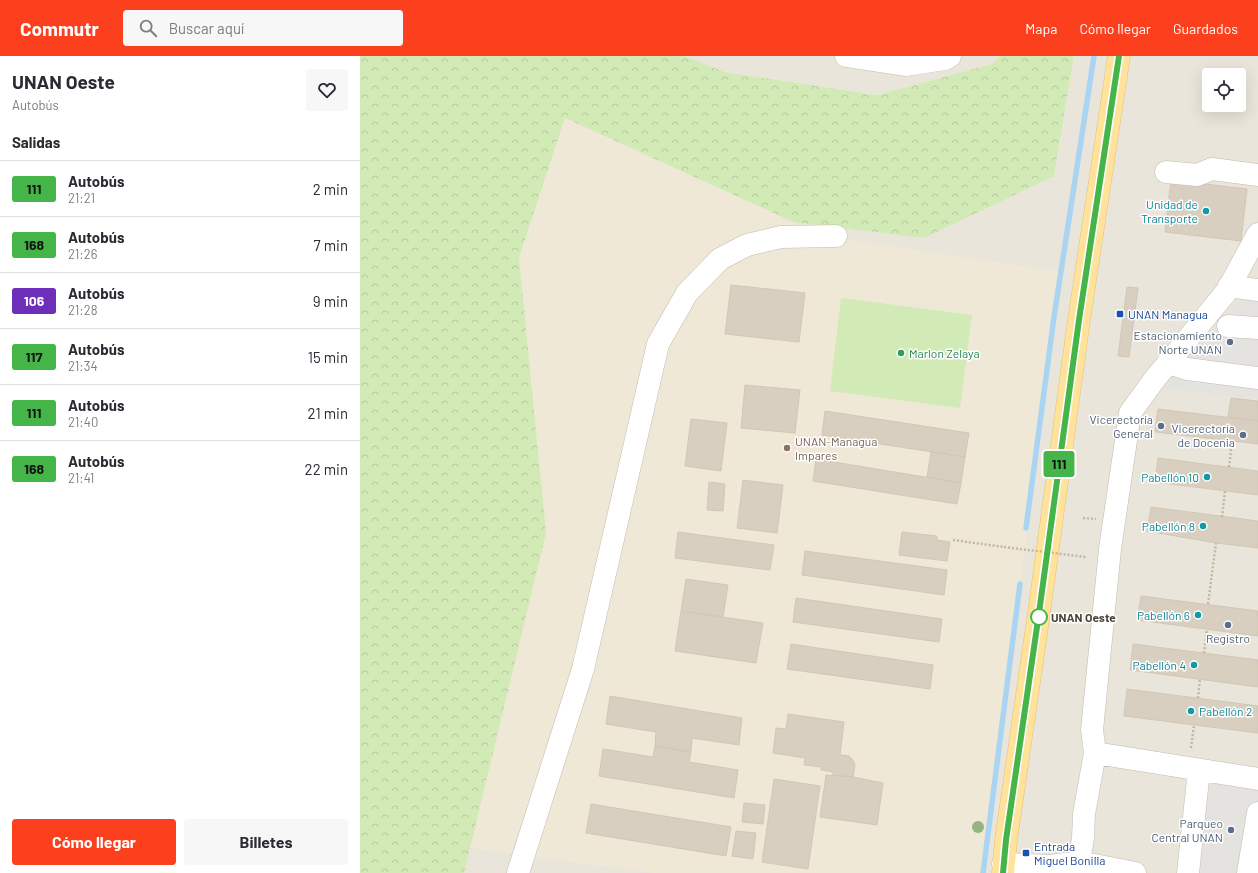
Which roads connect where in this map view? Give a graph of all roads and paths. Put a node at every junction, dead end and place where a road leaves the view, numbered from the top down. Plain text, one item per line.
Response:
1 (846, 56) edge
2 (950, 56) edge
3 (1119, 56) edge
4 (904, 60) edge
5 (1166, 172) dead end
6 (1258, 175) edge
7 (1258, 234) edge
8 (836, 236) dead end
9 (1229, 286) junction
10 (1258, 290) edge
11 (1228, 326) dead end
12 (1258, 328) edge
13 (1169, 363) junction
14 (1258, 378) edge
15 (1232, 441) dead end
16 (1229, 467) dead end
17 (1225, 491) dead end
18 (1222, 517) dead end
19 (953, 540) dead end
20 (1216, 543) dead end
21 (1086, 557) dead end
22 (1208, 604) dead end
23 (1207, 629) dead end
24 (1204, 653) dead end
25 (1200, 679) dead end
26 (1198, 698) dead end
27 (1095, 753) junction
28 (1199, 770) junction
29 (1258, 779) edge
30 (1258, 813) edge
31 (1079, 862) junction
32 (1003, 869) edge
33 (518, 873) edge
34 (1135, 873) edge
35 (1188, 873) edge
36 (1248, 873) edge

1 - 4 street
2 - 4 street
3 - 32 main road
5 - 6 street
7 - 9 street
8 - 33 street
9 - 10 street
9 - 13 street
11 - 12 street
13 - 14 street
13 - 27 street
15 - 16 path
17 - 18 path
19 - 21 path, bridge
20 - 22 path
23 - 24 path
25 - 26 path
27 - 28 street
27 - 31 street
28 - 29 street
28 - 35 street
30 - 36 street
31 - 32 street
31 - 34 street

